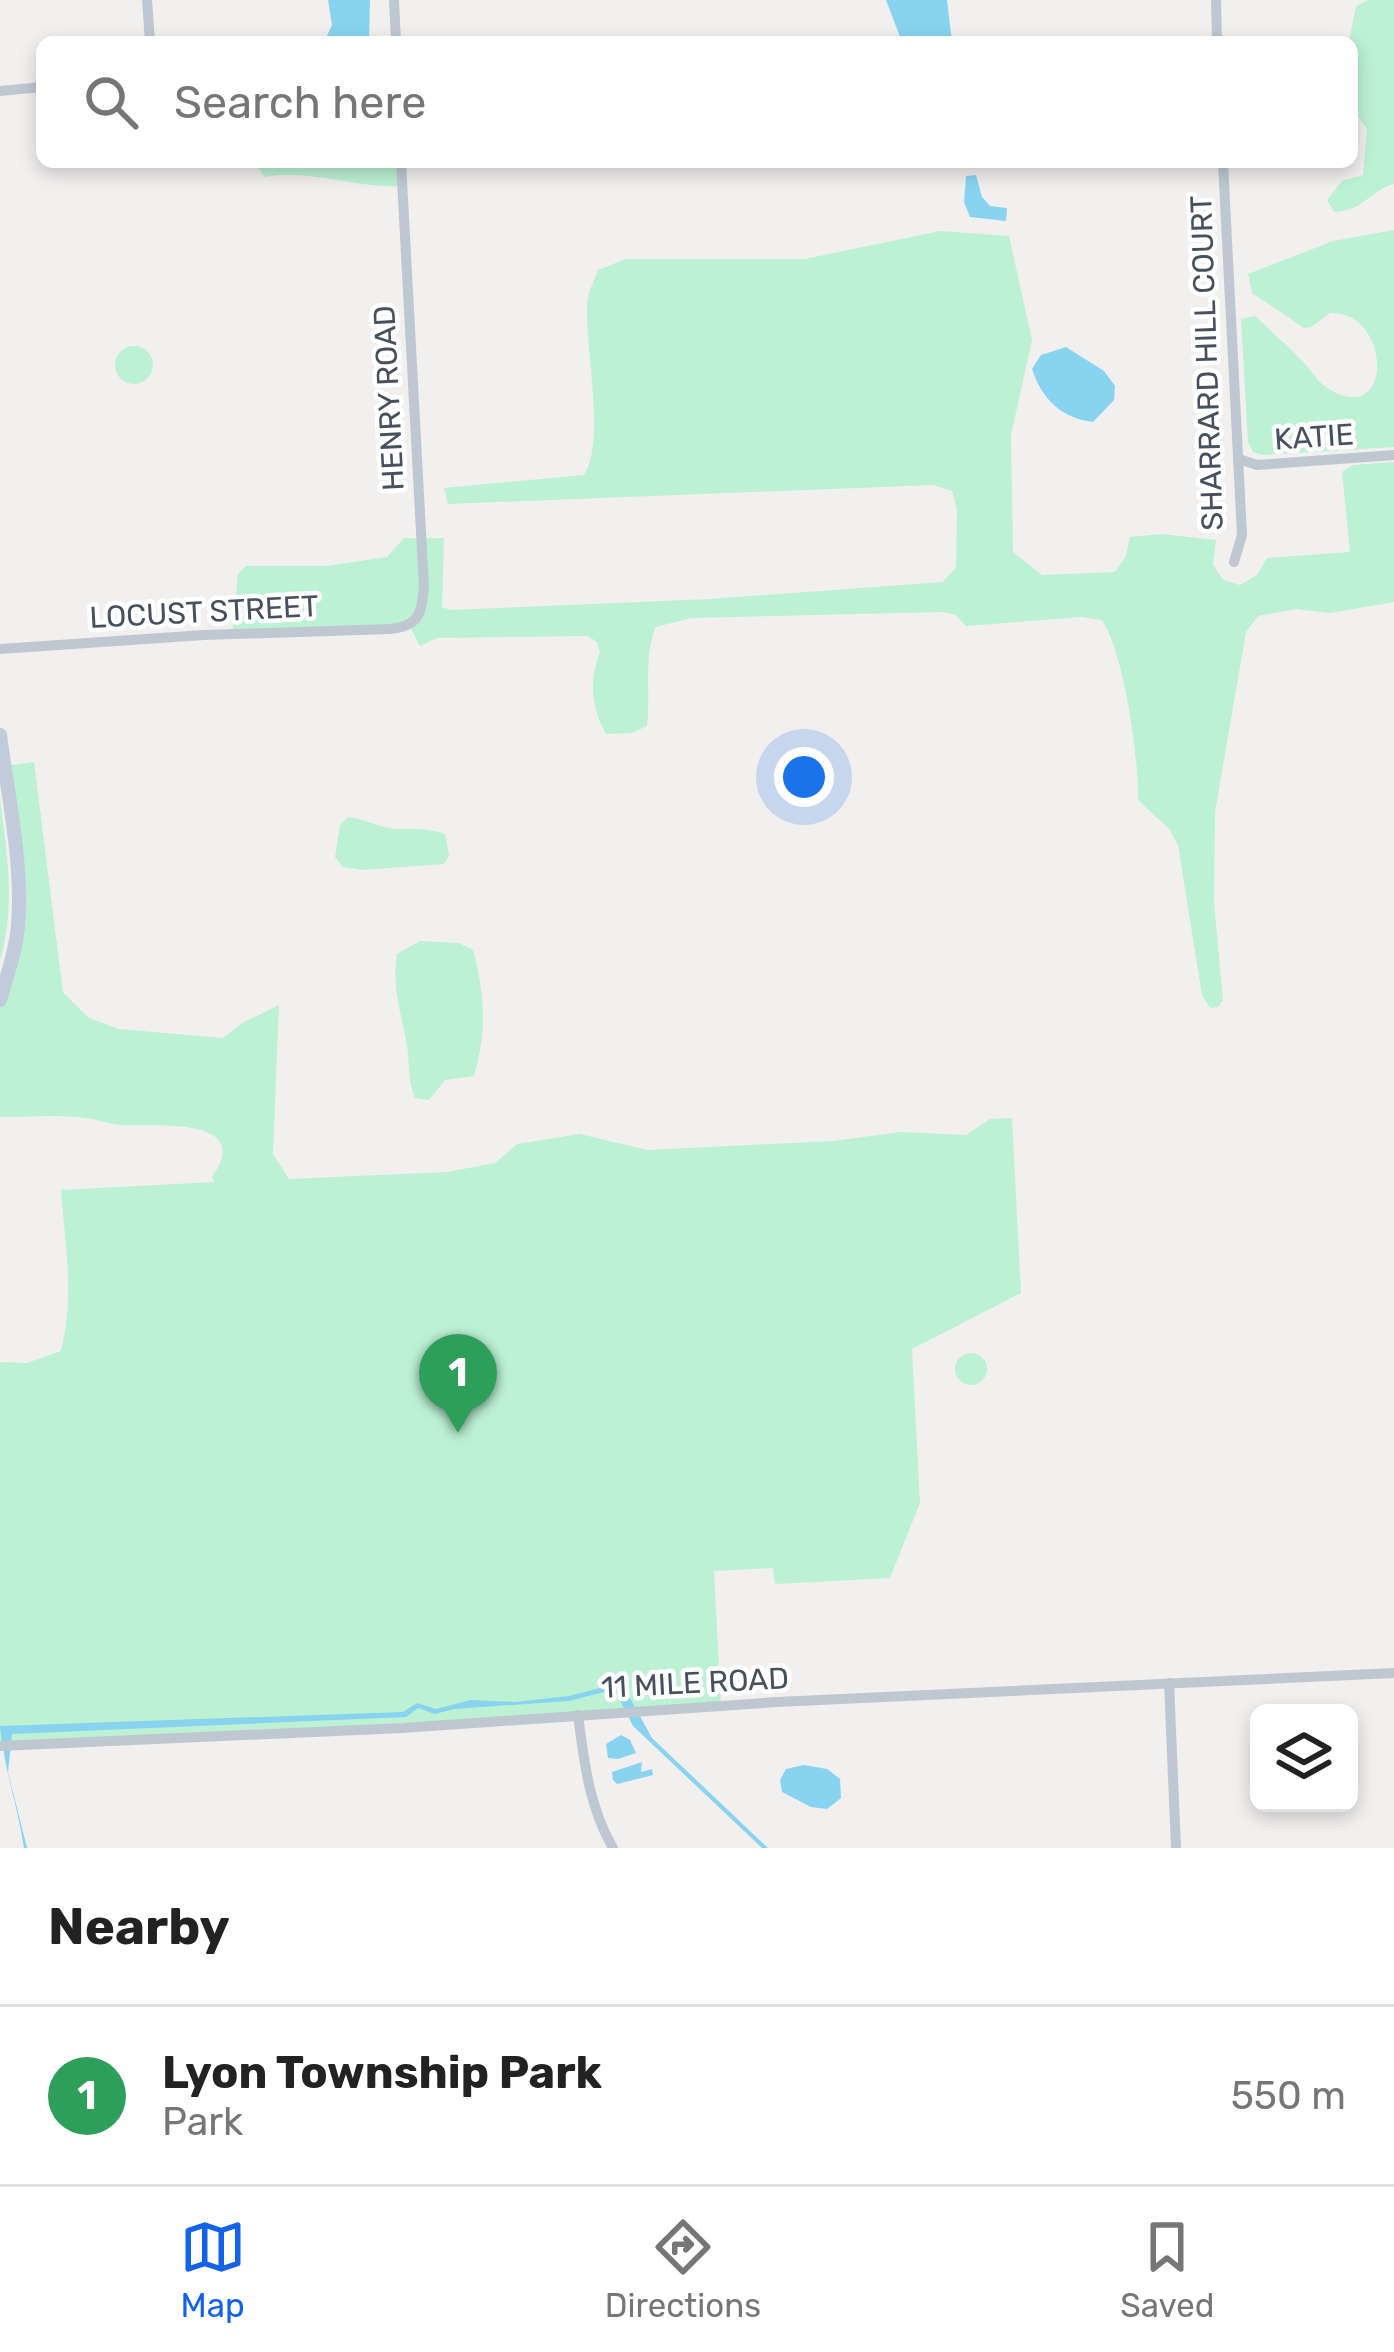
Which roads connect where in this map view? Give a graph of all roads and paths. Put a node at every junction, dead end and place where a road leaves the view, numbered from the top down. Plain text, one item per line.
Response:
1 (146, 0) edge
2 (394, 0) edge
3 (1216, 0) edge
4 (149, 36) edge
5 (396, 36) edge
6 (1217, 36) edge
7 (36, 87) edge
8 (0, 91) edge
9 (401, 168) edge
10 (1222, 168) edge
11 (1394, 454) edge
12 (1238, 459) junction
13 (1234, 562) dead end
14 (410, 627) joint
15 (0, 649) edge
16 (0, 734) edge
17 (0, 1000) edge
18 (1394, 1673) edge
19 (1169, 1683) junction
20 (578, 1715) junction
21 (0, 1746) edge
22 (613, 1848) edge
23 (1176, 1848) edge

1 - 4 street
2 - 5 street
3 - 6 street
7 - 8 street
9 - 14 street, HENRY ROAD
10 - 12 street, SHARRARD HILL COURT
11 - 12 street, KATIE
12 - 13 street, SHARRARD HILL COURT
14 - 15 street, LOCUST STREET
16 - 17 street
18 - 19 street, 11 MILE ROAD
19 - 20 street, 11 MILE ROAD
19 - 23 street
20 - 21 street, 11 MILE ROAD
20 - 22 street

